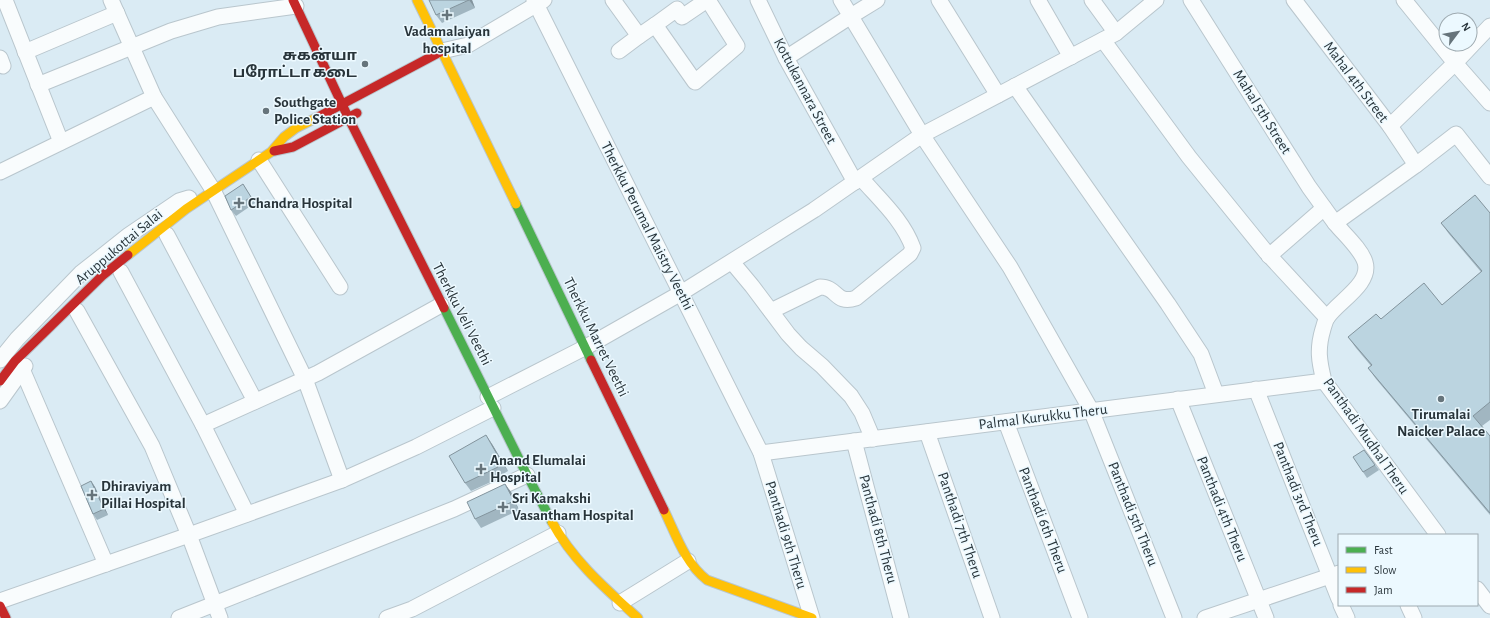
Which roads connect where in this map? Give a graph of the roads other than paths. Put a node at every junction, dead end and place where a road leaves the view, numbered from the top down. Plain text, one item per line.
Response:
1 (5, 0) edge
2 (418, 0) edge
3 (613, 0) edge
4 (708, 0) edge
5 (758, 0) edge
6 (841, 0) edge
7 (877, 0) edge
8 (939, 0) edge
9 (1038, 0) edge
10 (1092, 0) edge
11 (1156, 0) edge
12 (1191, 0) edge
13 (1294, 0) edge
14 (1404, 0) edge
15 (538, 2) edge
16 (295, 3) edge
17 (114, 6) edge
18 (850, 16) junction
19 (655, 25) junction
20 (1490, 26) edge
21 (639, 36) junction
22 (1110, 36) junction
23 (132, 47) junction
24 (619, 51) dead end
25 (25, 52) junction
26 (1071, 57) junction
27 (786, 58) junction
28 (444, 62) junction
29 (1455, 63) junction
30 (38, 85) junction
31 (1016, 86) junction
32 (998, 95) junction
33 (154, 97) junction
34 (1490, 103) edge
35 (341, 104) junction
36 (368, 107) dead end
37 (348, 118) junction
38 (1390, 126) junction
39 (922, 135) junction
40 (61, 142) junction
41 (265, 156) junction
42 (1416, 165) junction
43 (0, 172) edge
44 (1490, 177) edge
45 (858, 180) junction
46 (213, 190) junction
47 (199, 200) junction
48 (1324, 208) junction
49 (1335, 223) junction
50 (167, 234) junction
51 (1269, 256) junction
52 (732, 262) junction
53 (121, 272) junction
54 (340, 287) dead end
55 (681, 293) junction
56 (441, 305) junction
57 (77, 311) junction
58 (771, 311) junction
59 (1327, 318) junction
60 (586, 347) junction
61 (0, 360) edge
62 (22, 369) junction
63 (305, 379) junction
64 (1324, 380) junction
65 (0, 381) edge
66 (1256, 389) junction
67 (1216, 394) junction
68 (1178, 399) junction
69 (0, 401) edge
70 (255, 401) junction
71 (490, 402) junction
72 (1091, 410) junction
73 (1006, 422) junction
74 (203, 425) junction
75 (927, 432) junction
76 (873, 439) junction
77 (854, 441) junction
78 (761, 453) junction
79 (527, 475) junction
80 (342, 480) junction
81 (246, 514) junction
82 (558, 533) junction
83 (1437, 534) edge
84 (189, 535) junction
85 (688, 561) junction
86 (106, 564) junction
87 (1334, 575) edge
88 (1478, 590) edge
89 (1338, 594) edge
90 (0, 600) edge
91 (1259, 600) junction
92 (620, 603) junction
93 (0, 606) edge
94 (1342, 606) edge
95 (1408, 606) edge
96 (1490, 606) edge
97 (217, 611) edge
98 (6, 618) edge
99 (179, 618) edge
100 (387, 618) edge
101 (638, 618) edge
102 (812, 618) edge
103 (901, 618) edge
104 (992, 618) edge
105 (1080, 618) edge
106 (1174, 618) edge
107 (1205, 618) edge
108 (1266, 618) edge
109 (1347, 618) edge
110 (1414, 618) edge

1 - 25 street
2 - 28 main road, Therkku Marret Veethi
3 - 21 street
4 - 19 street
4 - 19 street
5 - 27 street, Kottukannara Street
6 - 18 street, Panthadi 5th Theru
7 - 18 street
8 - 32 street
9 - 26 street
10 - 22 street
11 - 22 street
12 - 48 street, Mahal 5th Street
13 - 38 street, Mahal 4th Street
14 - 29 street
15 - 28 street
15 - 55 street, Therkku Perumal Maistry Veethi
16 - 23 street
16 - 35 main road, Therkku Veli Veethi
17 - 23 street
17 - 25 street
18 - 27 street
18 - 39 street, Panthadi 5th Theru
19 - 21 street
20 - 29 street
21 - 24 street
22 - 26 street
22 - 51 street
23 - 30 street
23 - 33 street
25 - 30 street
26 - 31 street
27 - 45 street, Kottukannara Street
28 - 35 main road, Aruppukottai Salai
28 - 60 main road, Therkku Marret Veethi
29 - 34 street
29 - 38 street
30 - 40 street
31 - 32 street
31 - 67 street
32 - 39 street
33 - 40 street
33 - 46 street
35 - 37 main road, Therkku Veli Veethi
35 - 41 main road, Aruppukottai Salai
36 - 37 main road, Aruppukottai Salai
37 - 41 main road, Aruppukottai Salai
37 - 56 main road, Therkku Veli Veethi
38 - 42 street, Mahal 4th Street
39 - 45 street
39 - 72 street, Panthadi 5th Theru
40 - 43 street
41 - 46 main road, Aruppukottai Salai
41 - 54 street
42 - 44 street
42 - 49 street
45 - 52 street
45 - 58 street, Kottukannara Street
46 - 47 main road, Aruppukottai Salai
46 - 63 street
47 - 50 street
47 - 61 street
47 - 65 main road, Aruppukottai Salai
48 - 49 street, Mahal 5th Street
48 - 51 street
49 - 59 street, Panthadi Mudhal Theru
50 - 53 street
50 - 70 street
51 - 59 street
52 - 55 street
52 - 58 street
53 - 57 street
53 - 74 street
55 - 60 street
55 - 78 street, Therkku Perumal Maistry Veethi
56 - 63 street
56 - 71 main road, Therkku Veli Veethi
57 - 62 street
57 - 84 street
58 - 76 street
59 - 64 street, Panthadi Mudhal Theru
60 - 71 street
60 - 85 main road, Therkku Marret Veethi
62 - 69 street
62 - 86 street
63 - 70 street
63 - 80 street
64 - 66 street, Palmal Kurukku Theru
64 - 83 street, Panthadi Mudhal Theru
66 - 67 street, Palmal Kurukku Theru
66 - 87 street, Panthadi 3rd Theru
67 - 68 street, Palmal Kurukku Theru
68 - 72 street, Palmal Kurukku Theru
68 - 91 street, Panthadi 4th Theru
70 - 74 street
71 - 79 main road, Therkku Veli Veethi
71 - 80 street
72 - 73 street, Palmal Kurukku Theru
72 - 106 street, Panthadi 5th Theru
73 - 75 street, Palmal Kurukku Theru
73 - 105 street, Panthadi 6th Theru
74 - 81 street
75 - 76 street, Palmal Kurukku Theru
75 - 104 street, Panthadi 7th Theru
76 - 77 street, Palmal Kurukku Theru
77 - 78 street, Palmal Kurukku Theru
77 - 103 street, Panthadi 8th Theru
78 - 102 street, Panthadi 9th Theru
79 - 82 main road, Therkku Veli Veethi
79 - 97 street
80 - 81 street
81 - 84 street
82 - 92 main road, Therkku Veli Veethi
82 - 100 street
84 - 86 street
84 - 97 street
85 - 92 street
85 - 102 main road, Therkku Marret Veethi
86 - 90 street
87 - 89 street, Panthadi 3rd Theru
87 - 91 street
88 - 96 street
91 - 107 street
91 - 108 street, Panthadi 4th Theru
92 - 101 main road, Therkku Veli Veethi
93 - 98 main road
94 - 109 street
95 - 110 street
97 - 99 street

